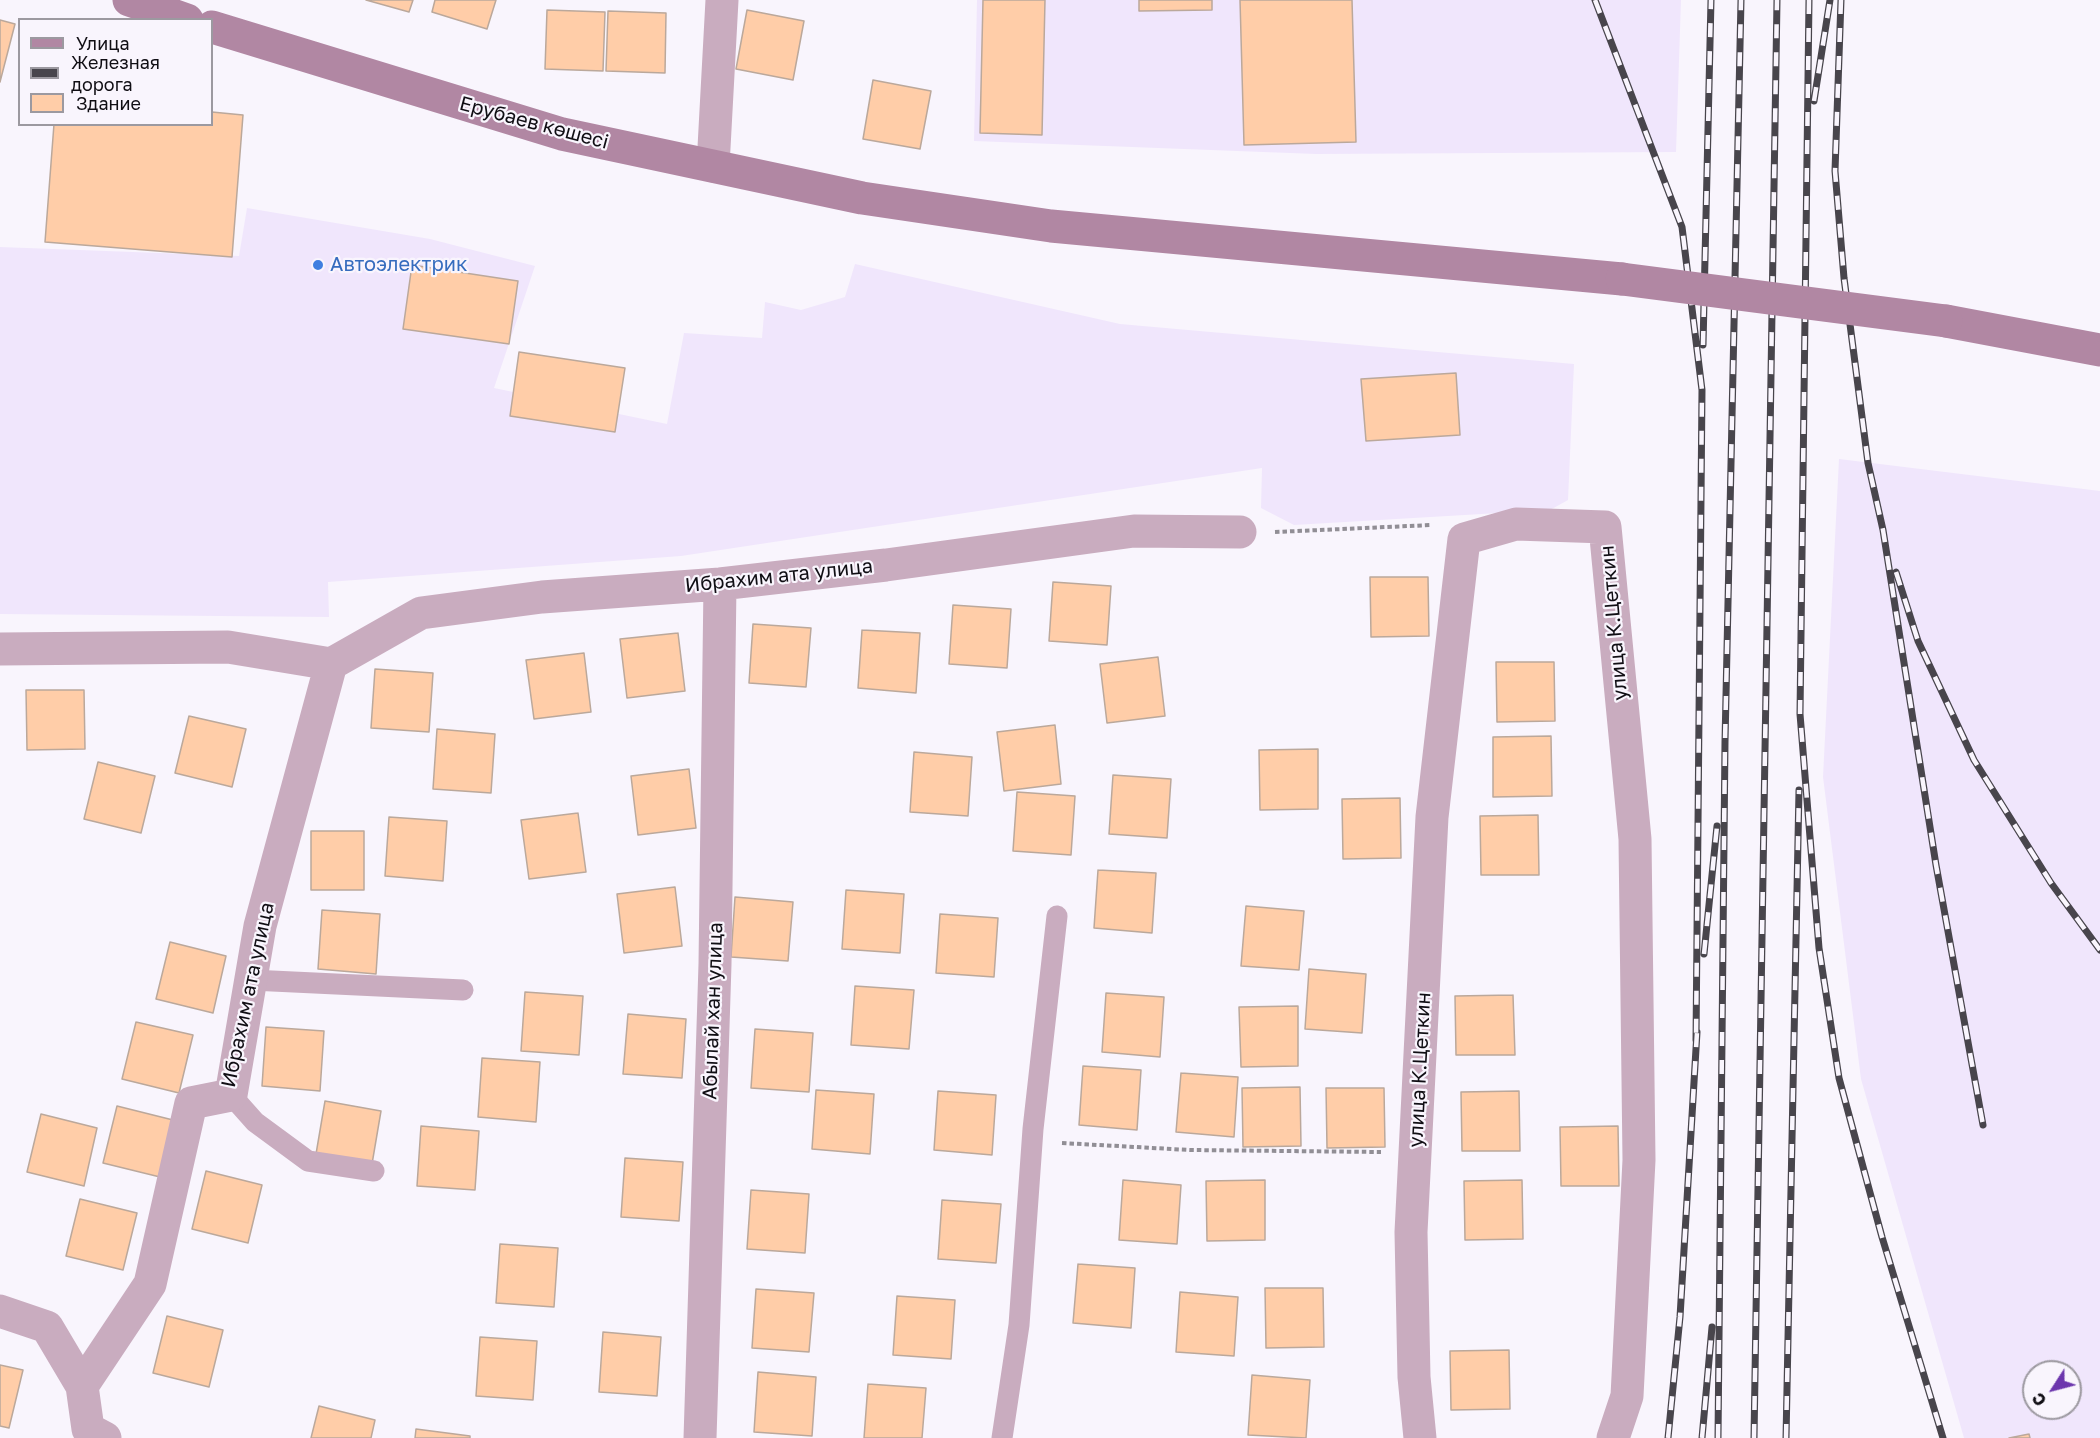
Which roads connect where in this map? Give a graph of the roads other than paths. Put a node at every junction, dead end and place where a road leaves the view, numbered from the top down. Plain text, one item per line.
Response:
1 (129, 0) edge
2 (722, 0) edge
3 (181, 18) edge
4 (213, 27) edge
5 (712, 166) junction
6 (2100, 350) edge
7 (1240, 532) road end
8 (720, 584) junction
9 (0, 649) edge
10 (331, 664) junction
11 (1057, 916) dead end
12 (251, 980) junction
13 (463, 990) dead end
14 (231, 1095) junction
15 (374, 1171) dead end
16 (0, 1311) edge
17 (82, 1386) junction
18 (105, 1438) edge
19 (700, 1438) edge
20 (1002, 1438) edge
21 (1420, 1438) edge
22 (1613, 1438) edge

1 - 3 main road
2 - 5 street
4 - 5 main road, Ерубаев көшесі
5 - 6 main road, Ерубаев көшесі, bridge
7 - 8 street, Ибрахим ата улица
8 - 10 street, Ибрахим ата улица
8 - 19 street, Абылай хан улица
9 - 10 street
10 - 12 street, Ибрахим ата улица
11 - 20 lane
12 - 13 lane
12 - 14 street, Ибрахим ата улица
14 - 15 lane
14 - 17 street, Ибрахим ата улица
16 - 17 street
17 - 18 street
21 - 22 street, улица К.Цеткин

